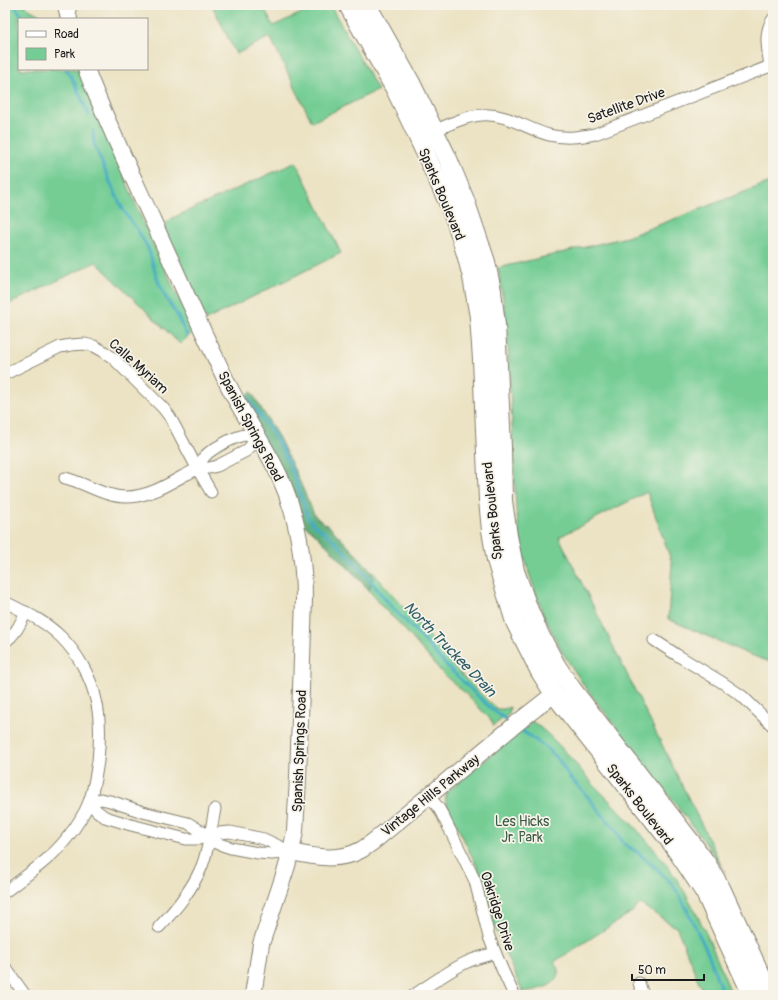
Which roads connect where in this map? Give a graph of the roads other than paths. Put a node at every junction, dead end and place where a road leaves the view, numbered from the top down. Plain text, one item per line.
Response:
1 (66, 5) edge
2 (348, 5) edge
3 (367, 5) edge
4 (70, 18) edge
5 (773, 19) edge
6 (772, 66) edge
7 (86, 70) edge
8 (426, 135) junction
9 (5, 374) edge
10 (257, 436) junction
11 (197, 468) junction
12 (65, 478) dead end
13 (211, 492) dead end
14 (5, 602) edge
15 (26, 612) junction
16 (540, 635) junction
17 (654, 640) dead end
18 (5, 642) edge
19 (554, 694) junction
20 (773, 726) edge
21 (428, 796) junction
22 (89, 802) junction
23 (216, 809) dead end
24 (666, 810) junction
25 (210, 836) junction
26 (291, 852) junction
27 (5, 892) edge
28 (159, 927) dead end
29 (495, 953) junction
30 (5, 967) edge
31 (639, 983) dead end
32 (25, 995) edge
33 (253, 995) edge
34 (414, 995) edge
35 (514, 995) edge
36 (643, 995) edge
37 (752, 995) edge
38 (770, 995) edge

1 - 4 street
2 - 8 main road, Sparks Boulevard
3 - 8 main road, Sparks Boulevard
5 - 6 street
6 - 8 street, Satellite Drive
7 - 10 street, Spanish Springs Road
8 - 16 main road, Sparks Boulevard
8 - 19 main road, Sparks Boulevard
9 - 11 street, Calle Myriam
10 - 11 street
10 - 11 street
10 - 26 street, Spanish Springs Road
11 - 12 street
11 - 13 street, Calle Myriam
14 - 15 street
15 - 18 street
15 - 22 street
16 - 19 main road
16 - 24 main road, Sparks Boulevard
17 - 20 street
19 - 21 street, Vintage Hills Parkway
19 - 24 main road
19 - 37 main road, Sparks Boulevard
21 - 26 street, Vintage Hills Parkway
21 - 29 street, Oakridge Drive
22 - 25 street, Vintage Hills Parkway
22 - 25 street, Vintage Hills Parkway
22 - 27 street
23 - 25 street
24 - 38 main road, Sparks Boulevard
25 - 26 street, Vintage Hills Parkway
25 - 26 street, Vintage Hills Parkway
25 - 28 street
26 - 33 street, Spanish Springs Road
29 - 34 street
29 - 35 street, Oakridge Drive
30 - 32 street
31 - 36 street

